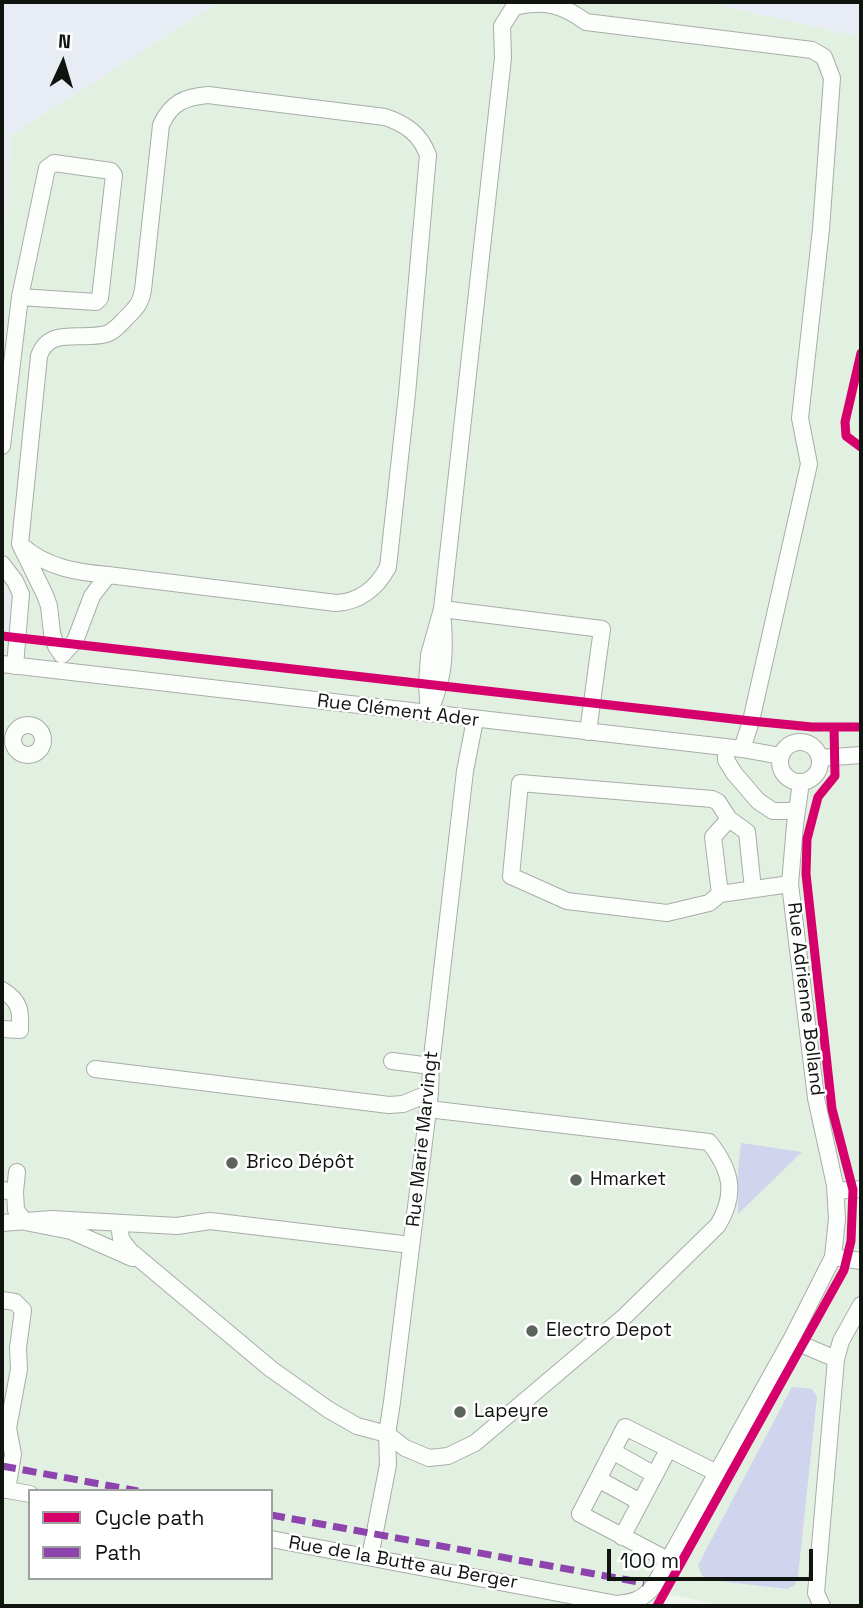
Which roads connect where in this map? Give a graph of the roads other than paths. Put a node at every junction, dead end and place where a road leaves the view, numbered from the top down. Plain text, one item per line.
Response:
1 (20, 297) junction
2 (2, 446) edge
3 (20, 544) junction
4 (2, 564) edge
5 (108, 575) junction
6 (442, 610) junction
7 (61, 663) junction
8 (6, 668) edge
9 (429, 714) junction
10 (475, 720) junction
11 (588, 732) junction
12 (734, 748) junction
13 (861, 755) edge
14 (781, 756) junction
15 (820, 758) junction
16 (801, 782) junction
17 (796, 811) junction
18 (729, 818) junction
19 (790, 884) junction
20 (753, 889) junction
21 (720, 894) junction
22 (2, 990) edge
23 (2, 1029) edge
24 (392, 1061) dead end
25 (430, 1066) junction
26 (96, 1069) dead end
27 (429, 1101) junction
28 (17, 1172) dead end
29 (861, 1189) edge
30 (9, 1191) edge
31 (836, 1191) junction
32 (25, 1222) junction
33 (2, 1223) edge
34 (120, 1223) junction
35 (411, 1245) junction
36 (833, 1257) junction
37 (861, 1261) edge
38 (144, 1263) junction
39 (2, 1300) edge
40 (861, 1305) edge
41 (791, 1340) junction
42 (836, 1359) junction
43 (10, 1360) edge
44 (387, 1434) junction
45 (668, 1450) junction
46 (612, 1451) junction
47 (717, 1473) junction
48 (655, 1475) junction
49 (598, 1479) junction
50 (3, 1491) edge
51 (28, 1494) edge
52 (640, 1502) junction
53 (622, 1537) junction
54 (273, 1539) edge
55 (370, 1557) junction
56 (668, 1560) junction
57 (616, 1605) edge
58 (822, 1606) edge

1 - 1 street
1 - 2 street
3 - 5 street
3 - 5 street
3 - 7 street
4 - 8 street
5 - 7 street
6 - 9 street
6 - 11 street
6 - 12 street
7 - 8 street, Rue Clément Ader
7 - 9 street, Rue Clément Ader
9 - 10 street, Rue Clément Ader
10 - 11 street, Rue Clément Ader
10 - 25 street, Rue Marie Marvingt
11 - 12 street, Rue Clément Ader
12 - 14 street, Rue Clément Ader
12 - 17 street
13 - 15 street
14 - 15 street
14 - 16 street
15 - 16 street
16 - 17 street, Rue Adrienne Bolland
17 - 19 street, Rue Adrienne Bolland
18 - 20 street
18 - 21 street
18 - 21 street
19 - 20 street
19 - 31 street, Rue Adrienne Bolland
20 - 21 street
22 - 23 street
24 - 25 street
25 - 27 street, Rue Marie Marvingt
26 - 27 street
27 - 35 street, Rue Marie Marvingt
27 - 44 street
28 - 30 street
29 - 31 street
30 - 32 street
31 - 36 street, Rue Adrienne Bolland
32 - 33 street
32 - 34 street
32 - 38 street
34 - 35 street
34 - 38 street
35 - 44 street, Rue Marie Marvingt
36 - 37 street
36 - 41 street, Rue Adrienne Bolland
38 - 44 street
39 - 43 street
40 - 42 street
41 - 42 street
41 - 47 street, Rue Adrienne Bolland
42 - 58 street
43 - 50 street
44 - 55 street, Rue Marie Marvingt
45 - 46 street
45 - 47 street
45 - 48 street
46 - 48 street
46 - 49 street
47 - 56 street, Rue Adrienne Bolland
48 - 52 street
49 - 52 street
49 - 53 street
50 - 51 street
52 - 53 street
53 - 56 street
54 - 55 street, Rue de la Butte au Berger
55 - 57 street, Rue de la Butte au Berger
56 - 57 street, Rue Adrienne Bolland

